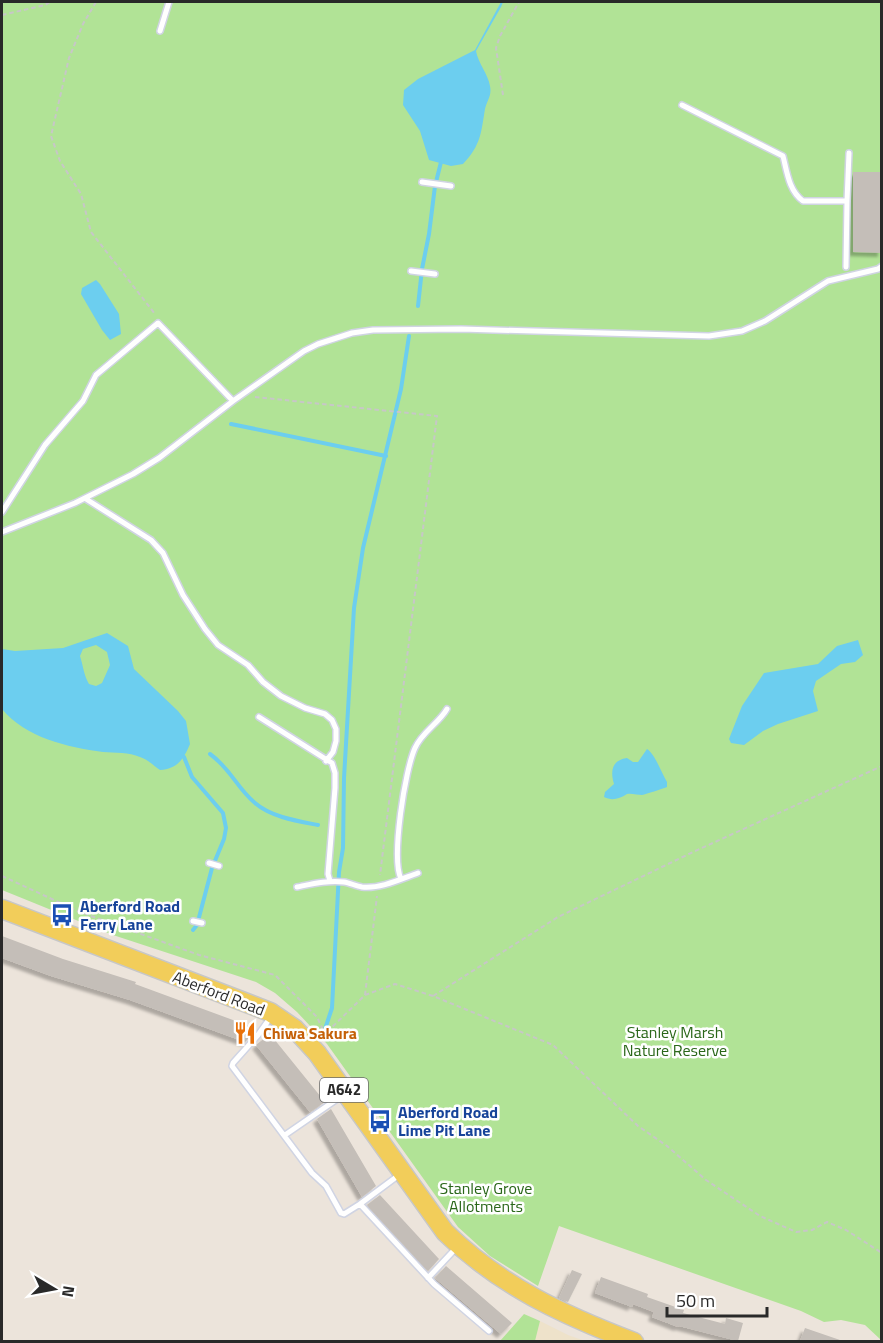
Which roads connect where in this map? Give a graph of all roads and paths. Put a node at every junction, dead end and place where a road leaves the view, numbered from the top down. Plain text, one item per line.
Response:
1 (50, 2) edge
2 (96, 2) edge
3 (168, 2) edge
4 (519, 2) edge
5 (2, 15) edge
6 (160, 31) dead end
7 (503, 95) dead end
8 (682, 105) dead end
9 (849, 153) dead end
10 (424, 182) dead end
11 (451, 186) dead end
12 (847, 201) junction
13 (882, 266) edge
14 (846, 267) dead end
15 (414, 271) dead end
16 (433, 274) dead end
17 (161, 321) dead end
18 (242, 395) junction
19 (233, 401) junction
20 (86, 499) junction
21 (2, 512) edge
22 (2, 532) edge
23 (447, 709) dead end
24 (259, 717) dead end
25 (327, 760) junction
26 (882, 766) edge
27 (208, 863) dead end
28 (219, 866) dead end
29 (418, 873) dead end
30 (2, 876) edge
31 (401, 879) junction
32 (330, 881) junction
33 (379, 885) junction
34 (297, 887) dead end
35 (2, 909) edge
36 (193, 921) dead end
37 (201, 923) dead end
38 (365, 995) junction
39 (433, 996) junction
40 (268, 1021) dead end
41 (346, 1093) junction
42 (285, 1135) junction
43 (402, 1172) junction
44 (360, 1204) junction
45 (459, 1245) junction
46 (882, 1253) edge
47 (428, 1278) junction
48 (489, 1331) dead end
49 (634, 1341) edge

1 - 5 path
2 - 17 path
3 - 6 lane
4 - 7 path
8 - 12 lane
9 - 12 lane
10 - 11 lane
12 - 14 lane
13 - 18 lane
15 - 16 lane
18 - 19 lane
18 - 33 path
19 - 20 lane
19 - 21 lane
20 - 22 lane
20 - 25 lane
23 - 31 lane
24 - 25 lane
25 - 32 lane
26 - 39 path
27 - 28 lane
29 - 31 lane
30 - 38 path
31 - 33 lane
32 - 33 lane
32 - 34 lane
33 - 38 path
35 - 41 main road, Aberford Road / A642
36 - 37 lane
38 - 39 path
39 - 46 path
40 - 42 lane
41 - 42 lane
41 - 43 main road, Aberford Road / A642
42 - 44 lane
43 - 44 lane
43 - 45 main road, Aberford Road / A642
44 - 47 lane
45 - 47 lane
45 - 49 main road, Aberford Road / A642
47 - 48 lane

